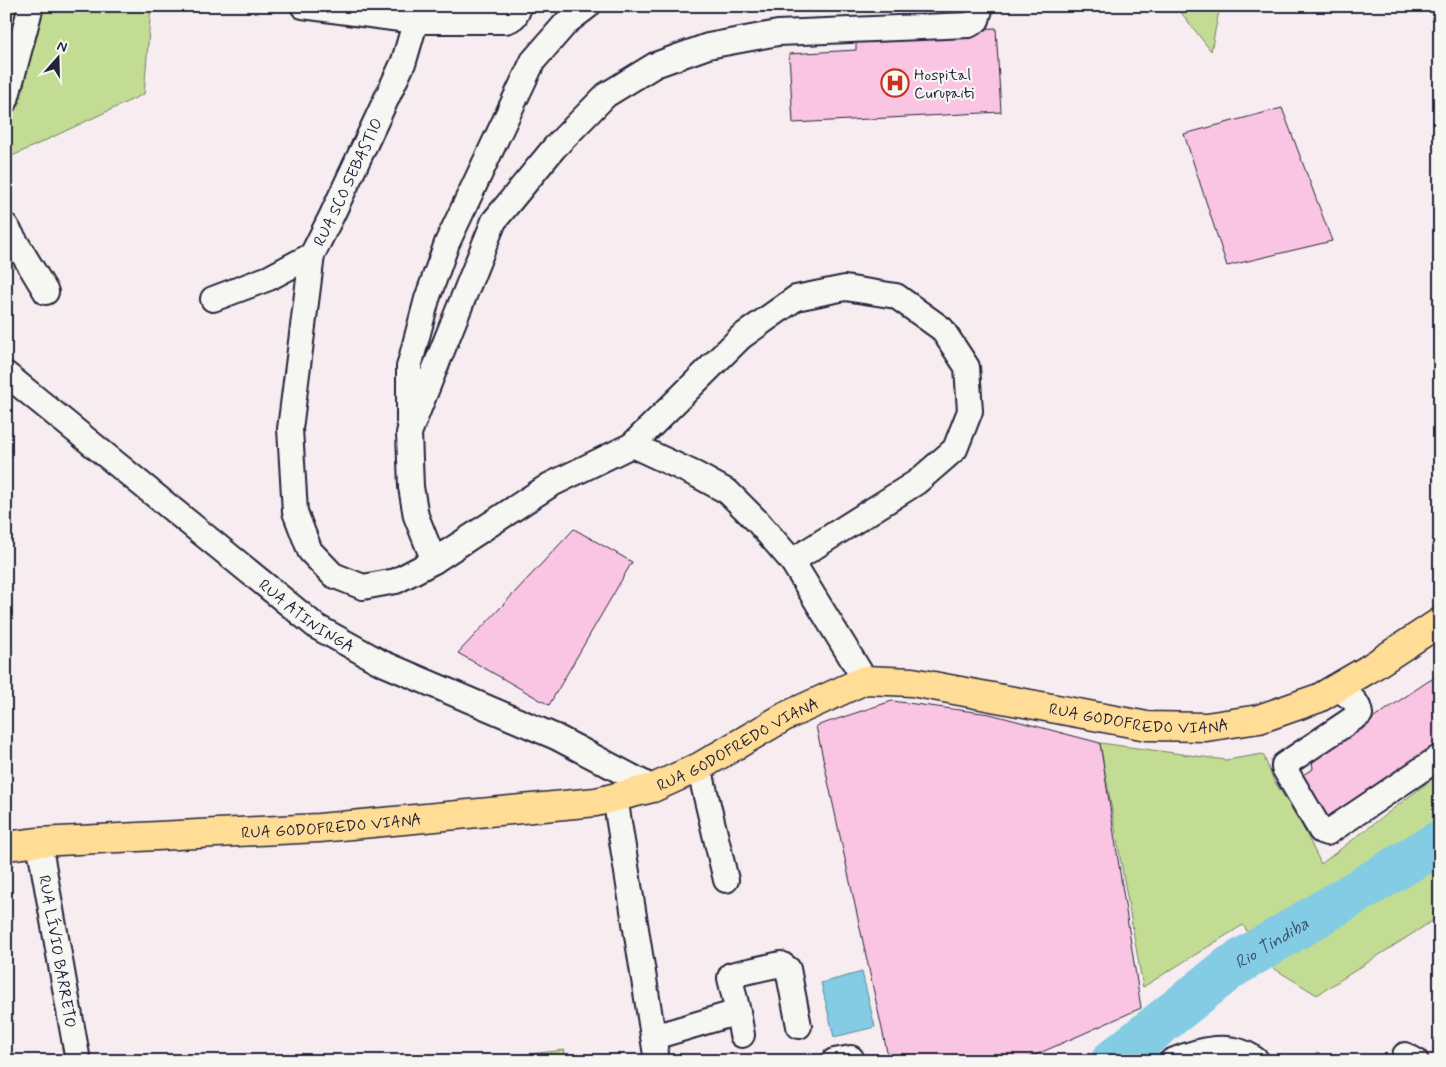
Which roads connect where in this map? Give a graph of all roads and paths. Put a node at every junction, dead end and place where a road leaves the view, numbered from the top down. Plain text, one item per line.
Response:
1 (31, 6) edge
2 (303, 6) edge
3 (519, 6) edge
4 (588, 6) edge
5 (981, 6) edge
6 (418, 13) edge
7 (6, 100) edge
8 (6, 226) edge
9 (312, 255) junction
10 (46, 292) dead end
11 (213, 299) dead end
12 (6, 374) edge
13 (409, 432) junction
14 (632, 445) junction
15 (434, 561) junction
16 (792, 561) junction
17 (1440, 622) edge
18 (865, 680) junction
19 (1337, 688) junction
20 (1440, 757) edge
21 (699, 767) junction
22 (653, 788) junction
23 (615, 798) junction
24 (39, 842) junction
25 (6, 846) edge
26 (726, 880) dead end
27 (799, 1026) dead end
28 (654, 1037) junction
29 (78, 1061) edge
30 (658, 1061) edge
31 (1172, 1061) edge
32 (1257, 1061) edge

1 - 7 street
2 - 6 street
3 - 6 street
4 - 13 street
5 - 13 street
6 - 9 street, RUA SCO SEBASTIO
8 - 10 street
9 - 11 street, RUA SCO SEBASTIO
9 - 15 street
12 - 22 street, RUA ATININGA
13 - 15 street
14 - 15 street
14 - 16 street
14 - 16 street
16 - 18 street
17 - 19 main road, RUA GODOFREDO VIANA
18 - 19 main road, RUA GODOFREDO VIANA
18 - 21 main road, RUA GODOFREDO VIANA
19 - 20 street
21 - 22 main road, RUA GODOFREDO VIANA
21 - 26 street
22 - 23 main road, RUA GODOFREDO VIANA
23 - 24 main road, RUA GODOFREDO VIANA
23 - 28 street
24 - 25 main road, RUA GODOFREDO VIANA
24 - 29 street, RUA LÍVIO BARRETO
27 - 28 street
28 - 30 street
31 - 32 street

